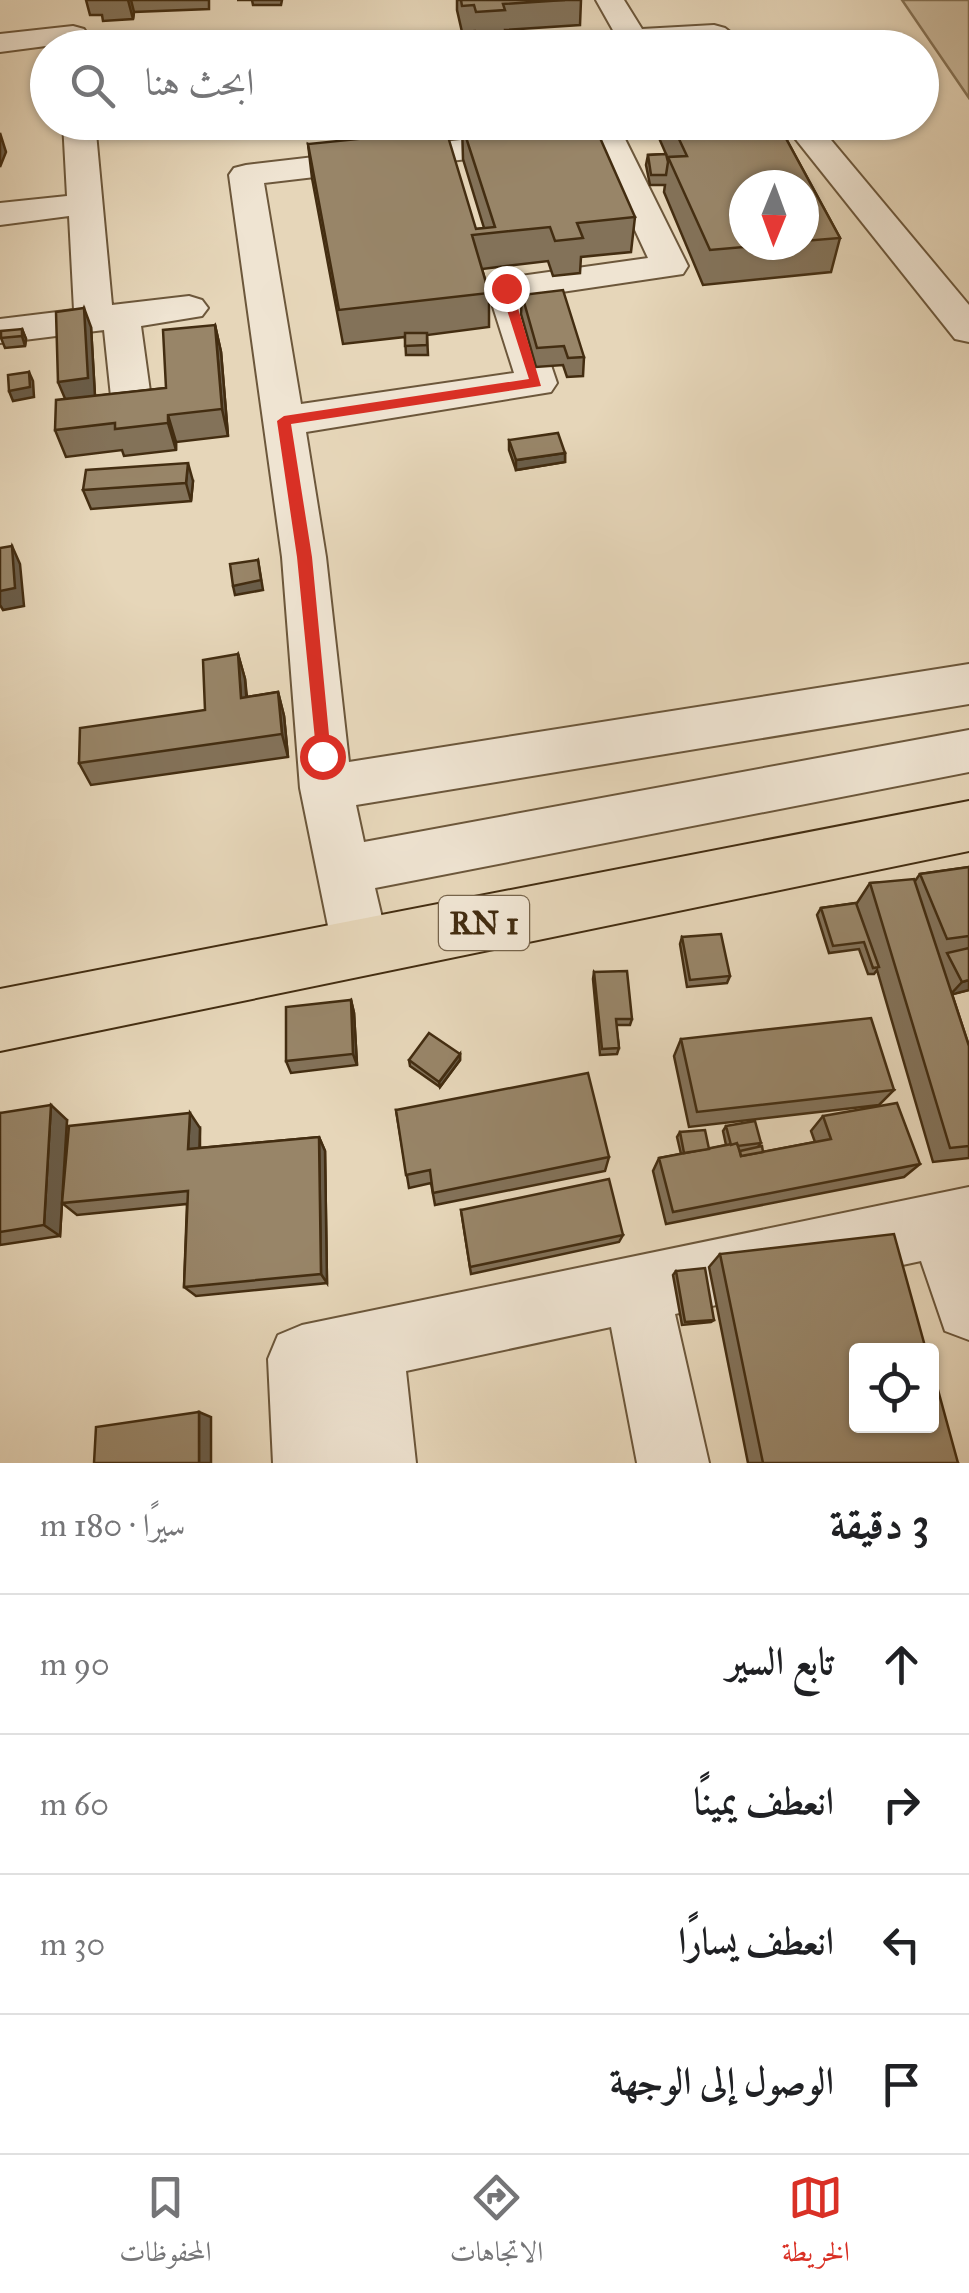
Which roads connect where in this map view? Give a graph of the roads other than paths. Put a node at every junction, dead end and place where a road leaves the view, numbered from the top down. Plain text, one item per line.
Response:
1 (70, 0) edge
2 (610, 0) edge
3 (73, 30) edge
4 (627, 30) edge
5 (30, 42) edge
6 (0, 43) edge
7 (81, 140) edge
8 (546, 140) edge
9 (609, 140) edge
10 (813, 140) edge
11 (85, 204) junction
12 (0, 214) edge
13 (189, 308) dead end
14 (108, 318) junction
15 (969, 330) edge
16 (0, 331) edge
17 (132, 406) edge
18 (284, 421) junction
19 (969, 684) edge
20 (969, 751) edge
21 (326, 788) junction
22 (969, 804) edge
23 (969, 826) edge
24 (350, 898) junction
25 (0, 997) edge
26 (0, 1020) edge
27 (955, 1222) edge
28 (636, 1289) junction
29 (969, 1307) edge
30 (370, 1345) junction
31 (309, 1463) edge
32 (380, 1463) edge
33 (673, 1463) edge

1 - 3 lane
2 - 4 lane
5 - 6 lane
7 - 11 lane
8 - 18 lane
9 - 18 lane
10 - 15 lane
11 - 12 lane
11 - 14 lane
13 - 14 lane
14 - 16 lane
14 - 17 lane
18 - 21 lane
19 - 21 lane
20 - 24 lane
21 - 24 lane
22 - 24 main road, RN 1
23 - 26 main road, RN 1
24 - 25 main road, RN 1
27 - 28 lane
27 - 29 lane
28 - 30 lane
28 - 33 lane
30 - 31 lane
30 - 32 lane

